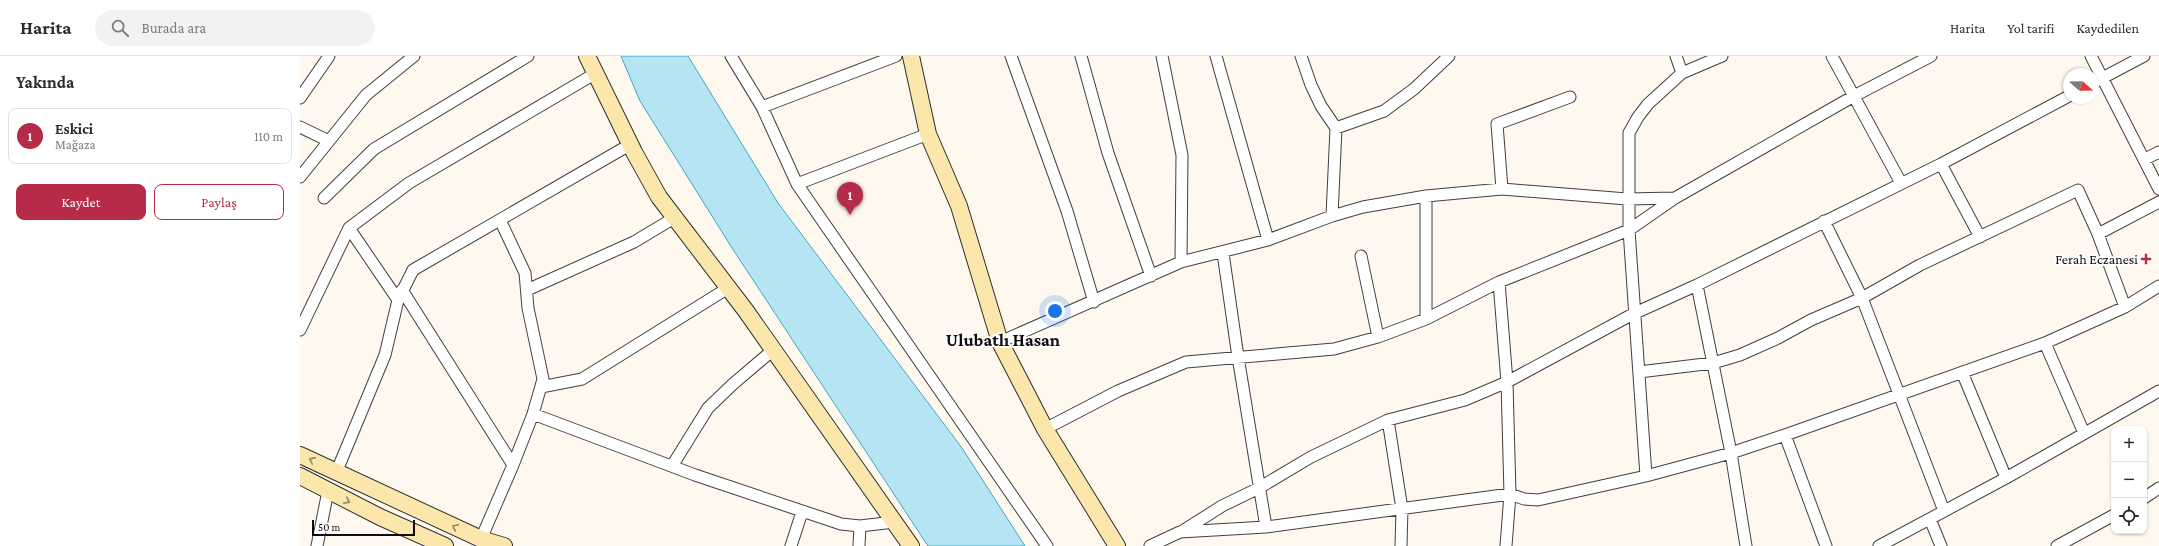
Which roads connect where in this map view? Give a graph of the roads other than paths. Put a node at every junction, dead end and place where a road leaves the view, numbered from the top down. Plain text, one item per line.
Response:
1 (329, 56) edge
2 (414, 56) edge
3 (528, 56) edge
4 (588, 56) edge
5 (731, 56) edge
6 (896, 56) edge
7 (911, 56) edge
8 (1011, 56) edge
9 (1081, 56) edge
10 (1162, 56) edge
11 (1216, 56) edge
12 (1301, 56) edge
13 (1449, 56) edge
14 (1676, 56) edge
15 (1722, 56) edge
16 (1832, 56) edge
17 (1931, 56) edge
18 (2091, 56) edge
19 (2144, 56) edge
20 (2094, 68) edge
21 (596, 73) junction
22 (1682, 73) junction
23 (2099, 80) edge
24 (2099, 83) edge
25 (1854, 96) junction
26 (1570, 97) dead end
27 (300, 98) edge
28 (2063, 99) edge
29 (762, 107) junction
30 (300, 127) edge
31 (1336, 128) junction
32 (928, 134) junction
33 (329, 141) junction
34 (630, 144) junction
35 (2159, 152) edge
36 (2145, 159) junction
37 (1941, 164) junction
38 (300, 178) edge
39 (1901, 183) junction
40 (797, 184) junction
41 (1502, 189) junction
42 (2159, 189) edge
43 (1426, 196) junction
44 (324, 198) dead end
45 (1627, 198) junction
46 (1675, 198) junction
47 (2159, 202) edge
48 (1332, 216) junction
49 (674, 218) junction
50 (500, 220) junction
51 (1824, 221) junction
52 (349, 228) junction
53 (1628, 230) junction
54 (2098, 234) junction
55 (1980, 237) junction
56 (1268, 240) junction
57 (1223, 253) junction
58 (1361, 256) dead end
59 (1181, 262) junction
60 (1151, 276) junction
61 (1499, 282) junction
62 (1697, 285) junction
63 (2159, 286) edge
64 (728, 288) junction
65 (526, 290) junction
66 (400, 295) junction
67 (1862, 298) junction
68 (1094, 302) junction
69 (2125, 307) junction
70 (1633, 314) junction
71 (1426, 319) junction
72 (300, 330) edge
73 (1378, 337) junction
74 (1000, 342) junction
75 (2045, 343) junction
76 (773, 350) junction
77 (1238, 357) junction
78 (1713, 363) junction
79 (1639, 372) junction
80 (1962, 372) junction
81 (1507, 382) junction
82 (541, 387) junction
83 (2159, 390) edge
84 (1900, 394) junction
85 (533, 414) junction
86 (1388, 420) junction
87 (1045, 429) junction
88 (2084, 433) junction
89 (1785, 435) junction
90 (300, 454) edge
91 (1731, 454) junction
92 (513, 465) junction
93 (672, 466) junction
94 (336, 472) junction
95 (300, 476) edge
96 (1646, 476) junction
97 (2006, 478) junction
98 (1259, 488) junction
99 (2159, 488) edge
100 (328, 491) junction
101 (1510, 494) junction
102 (2147, 496) edge
103 (1402, 509) junction
104 (1944, 510) junction
105 (802, 512) junction
106 (2111, 517) edge
107 (1930, 519) junction
108 (894, 522) junction
109 (860, 526) junction
110 (1266, 528) junction
111 (1180, 532) junction
112 (481, 539) junction
113 (317, 546) edge
114 (445, 546) edge
115 (504, 546) edge
116 (791, 546) edge
117 (858, 546) edge
118 (911, 546) edge
119 (1047, 546) edge
120 (1117, 546) edge
121 (1150, 546) edge
122 (1401, 546) edge
123 (1506, 546) edge
124 (1746, 546) edge
125 (1826, 546) edge
126 (1879, 546) edge
127 (1942, 546) edge
128 (2057, 546) edge

1 - 27 street
2 - 33 street
3 - 44 street
4 - 21 main road
5 - 29 street
6 - 29 street
7 - 32 main road
8 - 68 street
9 - 60 street
10 - 59 street
11 - 56 street
12 - 31 street
13 - 31 street
14 - 22 street
15 - 22 street
16 - 25 street
17 - 25 street
18 - 20 street
19 - 23 street
21 - 34 main road
21 - 52 street
22 - 45 street
24 - 36 street
25 - 39 street
25 - 46 street
26 - 41 street
28 - 37 street
29 - 40 street
30 - 33 street
31 - 48 street
32 - 40 street
32 - 74 main road
33 - 38 street
34 - 49 main road
34 - 50 street
35 - 36 street
36 - 42 street
37 - 39 street
37 - 55 street
39 - 51 street
40 - 119 street
41 - 43 street
41 - 45 street
43 - 48 street
43 - 71 street
45 - 46 street
45 - 53 street
46 - 53 street
47 - 54 street
48 - 56 street
49 - 64 main road
49 - 65 street
50 - 65 street
50 - 66 street
51 - 62 street
51 - 67 street
52 - 66 street
52 - 72 street
53 - 61 street
53 - 70 street
54 - 55 street
54 - 69 street
55 - 67 street
56 - 57 street
57 - 59 street
57 - 77 street
58 - 73 street
59 - 60 street
60 - 68 street
61 - 71 street
61 - 81 street
62 - 70 street
62 - 78 street
63 - 69 street
64 - 76 main road
64 - 82 street
65 - 82 street
66 - 92 street
66 - 94 street
67 - 78 street
67 - 84 street
68 - 74 street
69 - 75 street
70 - 79 street
70 - 81 street
71 - 73 street
73 - 77 street
74 - 87 main road
75 - 80 street
75 - 88 street
76 - 93 street
76 - 108 main road
77 - 87 street
77 - 98 street
78 - 79 street
78 - 91 street
79 - 96 street
80 - 84 street
80 - 97 street
81 - 86 street
81 - 101 street
82 - 85 street
83 - 88 street
84 - 89 street
84 - 104 street
85 - 92 street
85 - 93 street
86 - 98 street
86 - 103 street
87 - 120 main road
88 - 97 street
89 - 91 street
89 - 125 street
94 -> 90 main road
91 - 96 street
91 - 124 street
92 - 112 street
93 - 105 street
112 -> 94 main road
95 - 100 main road
96 - 101 street
97 - 104 street
98 - 110 street
98 - 111 street
99 - 102 street
100 - 113 street
100 -> 114 main road
101 - 103 street
101 - 123 street
103 - 110 street
103 - 122 street
104 - 107 street
105 - 109 street
105 - 116 street
106 - 128 street
107 - 126 street
107 - 127 street
108 - 109 street
108 - 118 main road
109 - 117 street
110 - 111 street
111 - 121 street
112 - 115 main road

